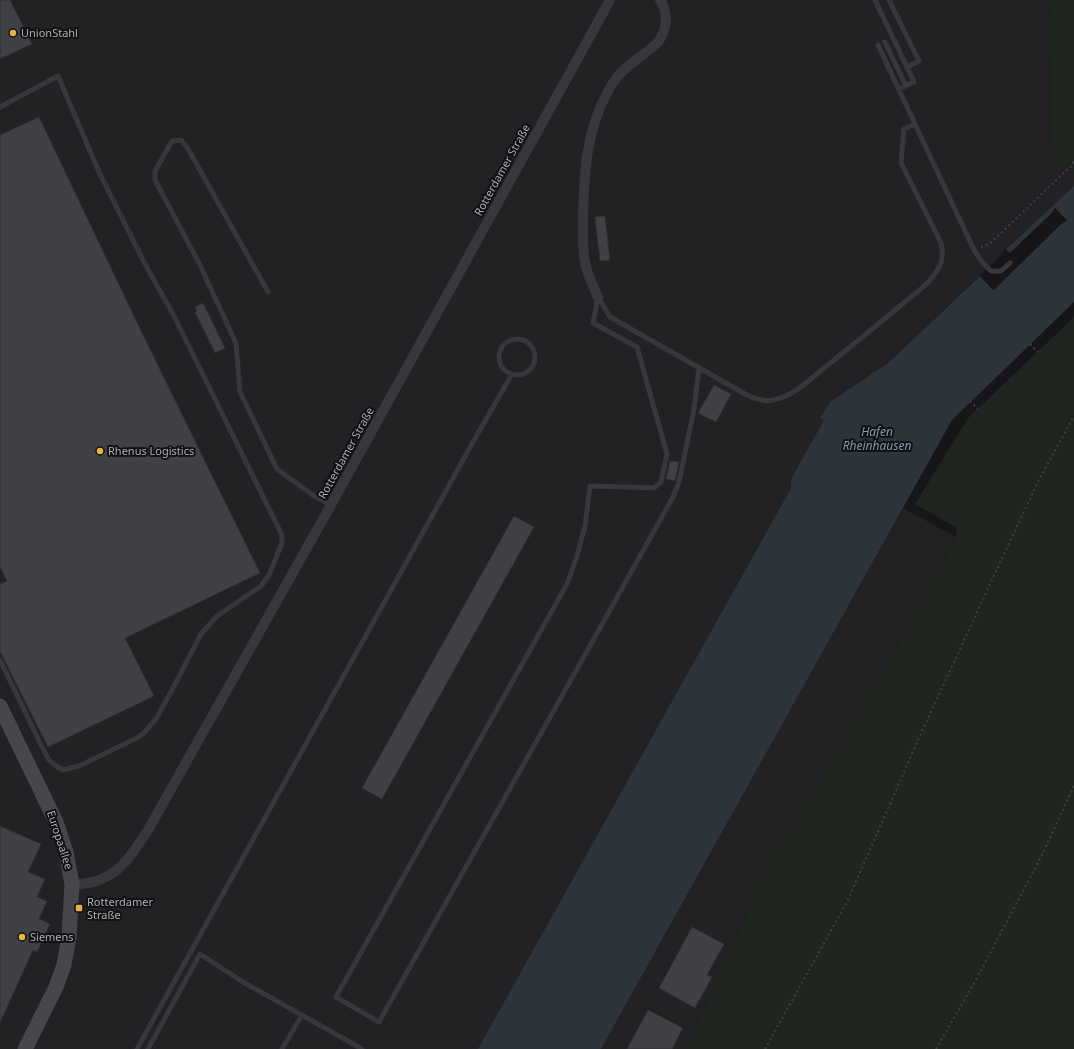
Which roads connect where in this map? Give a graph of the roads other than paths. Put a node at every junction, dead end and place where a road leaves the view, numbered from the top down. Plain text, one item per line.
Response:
1 (610, 0) edge
2 (660, 0) edge
3 (875, 0) edge
4 (889, 0) edge
5 (885, 42) dead end
6 (878, 45) dead end
7 (907, 67) junction
8 (906, 86) junction
9 (899, 89) junction
10 (0, 106) edge
11 (915, 124) junction
12 (1010, 263) dead end
13 (268, 292) dead end
14 (598, 297) junction
15 (699, 368) junction
16 (512, 374) junction
17 (331, 505) junction
18 (0, 660) edge
19 (0, 706) edge
20 (5, 730) edge
21 (72, 884) junction
22 (302, 1015) junction
23 (26, 1049) edge
24 (137, 1049) edge
25 (148, 1049) edge
26 (282, 1049) edge
27 (362, 1049) edge

1 - 17 street, Rotterdamer Straße
2 - 14 street
3 - 7 lane
4 - 7 lane
5 - 8 lane
6 - 9 lane
7 - 8 lane
8 - 9 lane
9 - 11 lane
10 - 18 lane
11 - 12 lane
11 - 15 lane
13 - 17 lane
14 - 15 lane
14 - 15 lane
16 - 16 lane
16 - 24 lane
17 - 21 street, Rotterdamer Straße
19 - 20 main road, Europaallee
20 - 21 main road, Europaallee
21 - 23 main road, Europaallee
22 - 25 lane
22 - 26 lane
22 - 27 lane

